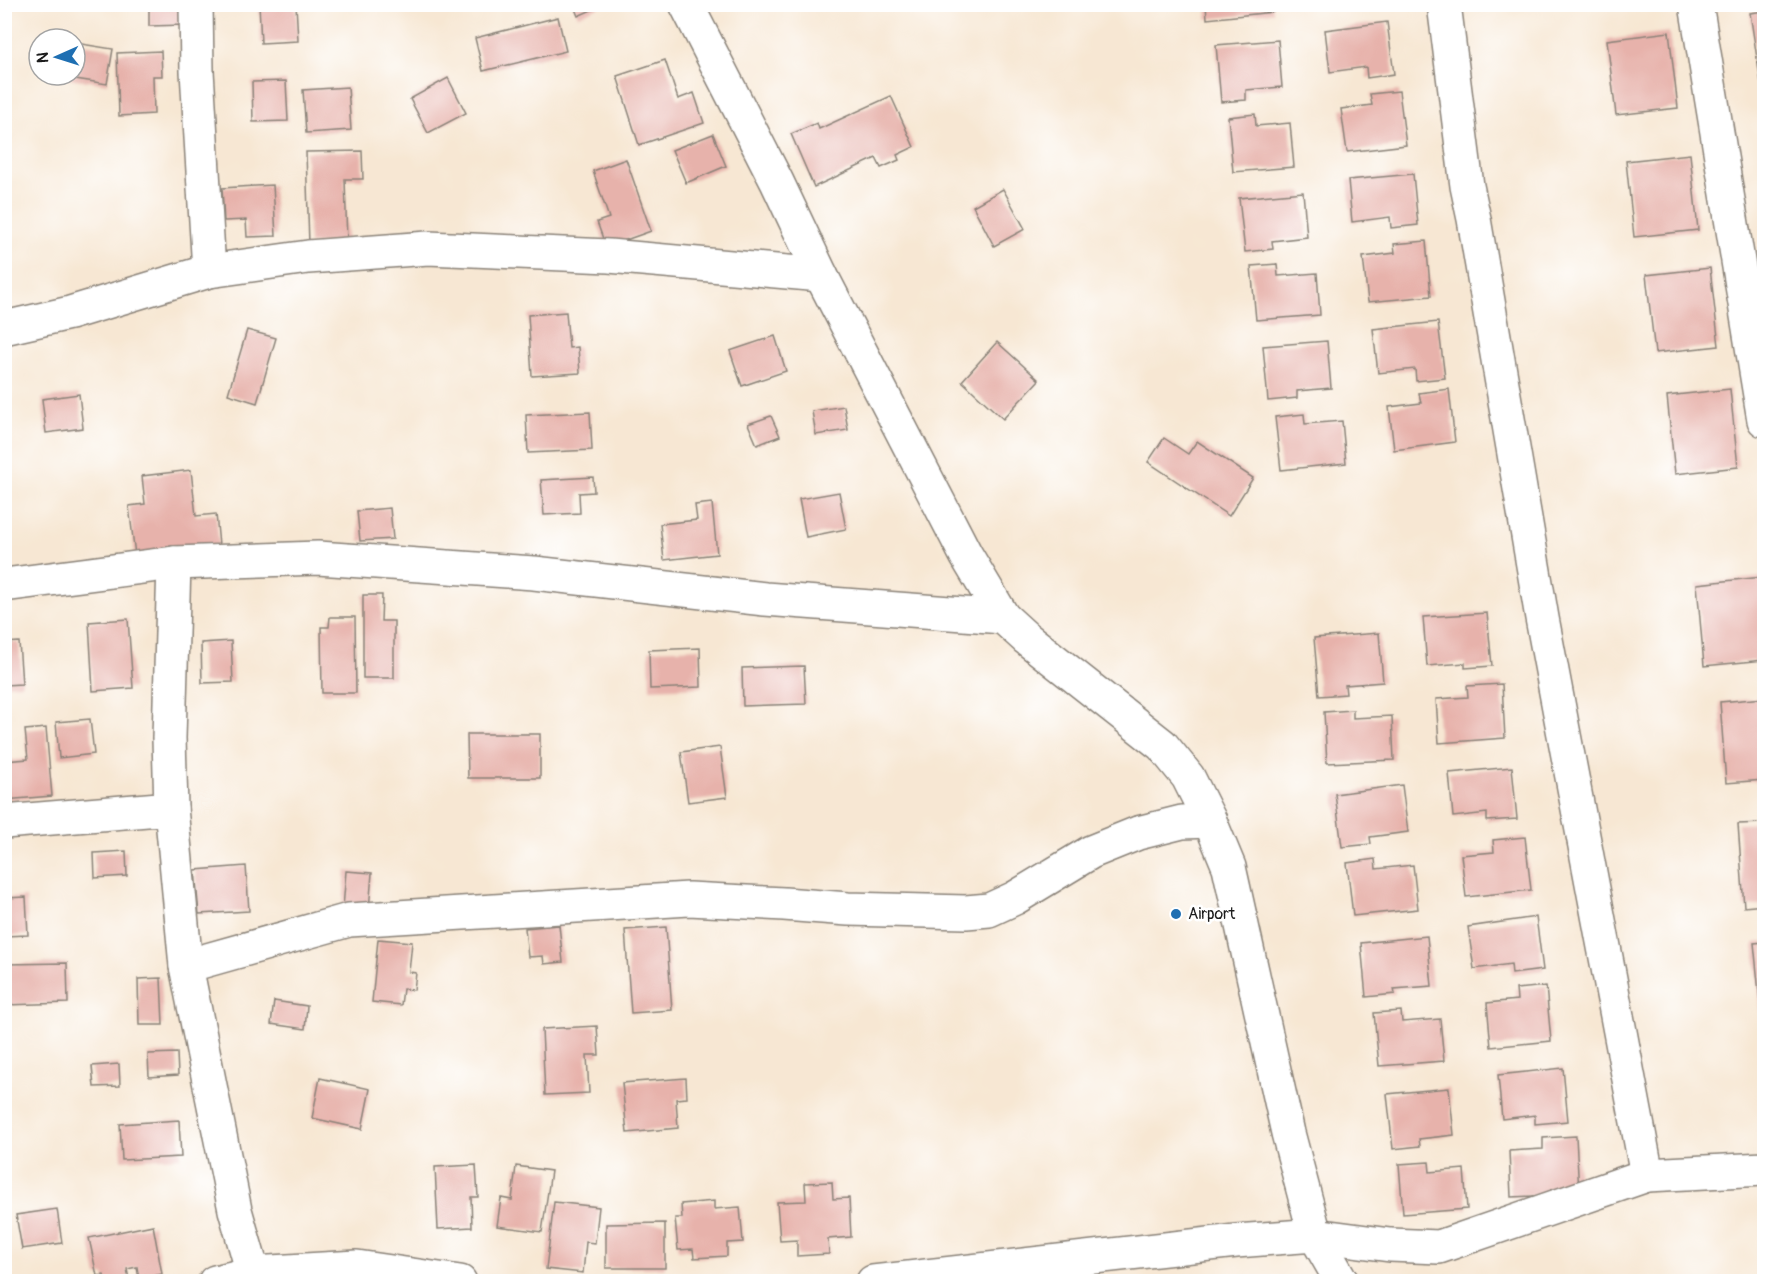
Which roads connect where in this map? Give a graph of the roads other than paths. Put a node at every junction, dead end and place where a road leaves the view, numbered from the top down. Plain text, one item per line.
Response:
1 (196, 4) edge
2 (686, 4) edge
3 (1444, 4) edge
4 (1696, 4) edge
5 (209, 271) junction
6 (820, 275) junction
7 (4, 328) edge
8 (1764, 420) edge
9 (174, 564) junction
10 (4, 585) edge
11 (1003, 617) junction
12 (171, 808) junction
13 (1210, 821) junction
14 (4, 822) edge
15 (186, 966) junction
16 (1764, 1169) edge
17 (1647, 1175) junction
18 (1315, 1235) junction
19 (253, 1273) junction
20 (215, 1281) edge
21 (460, 1281) edge
22 (873, 1281) edge
23 (1342, 1281) edge

1 - 5 street
2 - 6 street
3 - 17 street
4 - 8 street
5 - 6 street
5 - 7 street
6 - 11 street
9 - 10 street
9 - 11 street
9 - 12 street
11 - 13 street
12 - 14 street
12 - 15 street
13 - 15 street
13 - 18 street
15 - 19 street
16 - 17 street
17 - 18 street
18 - 22 street
18 - 23 street
19 - 20 street
19 - 21 street

